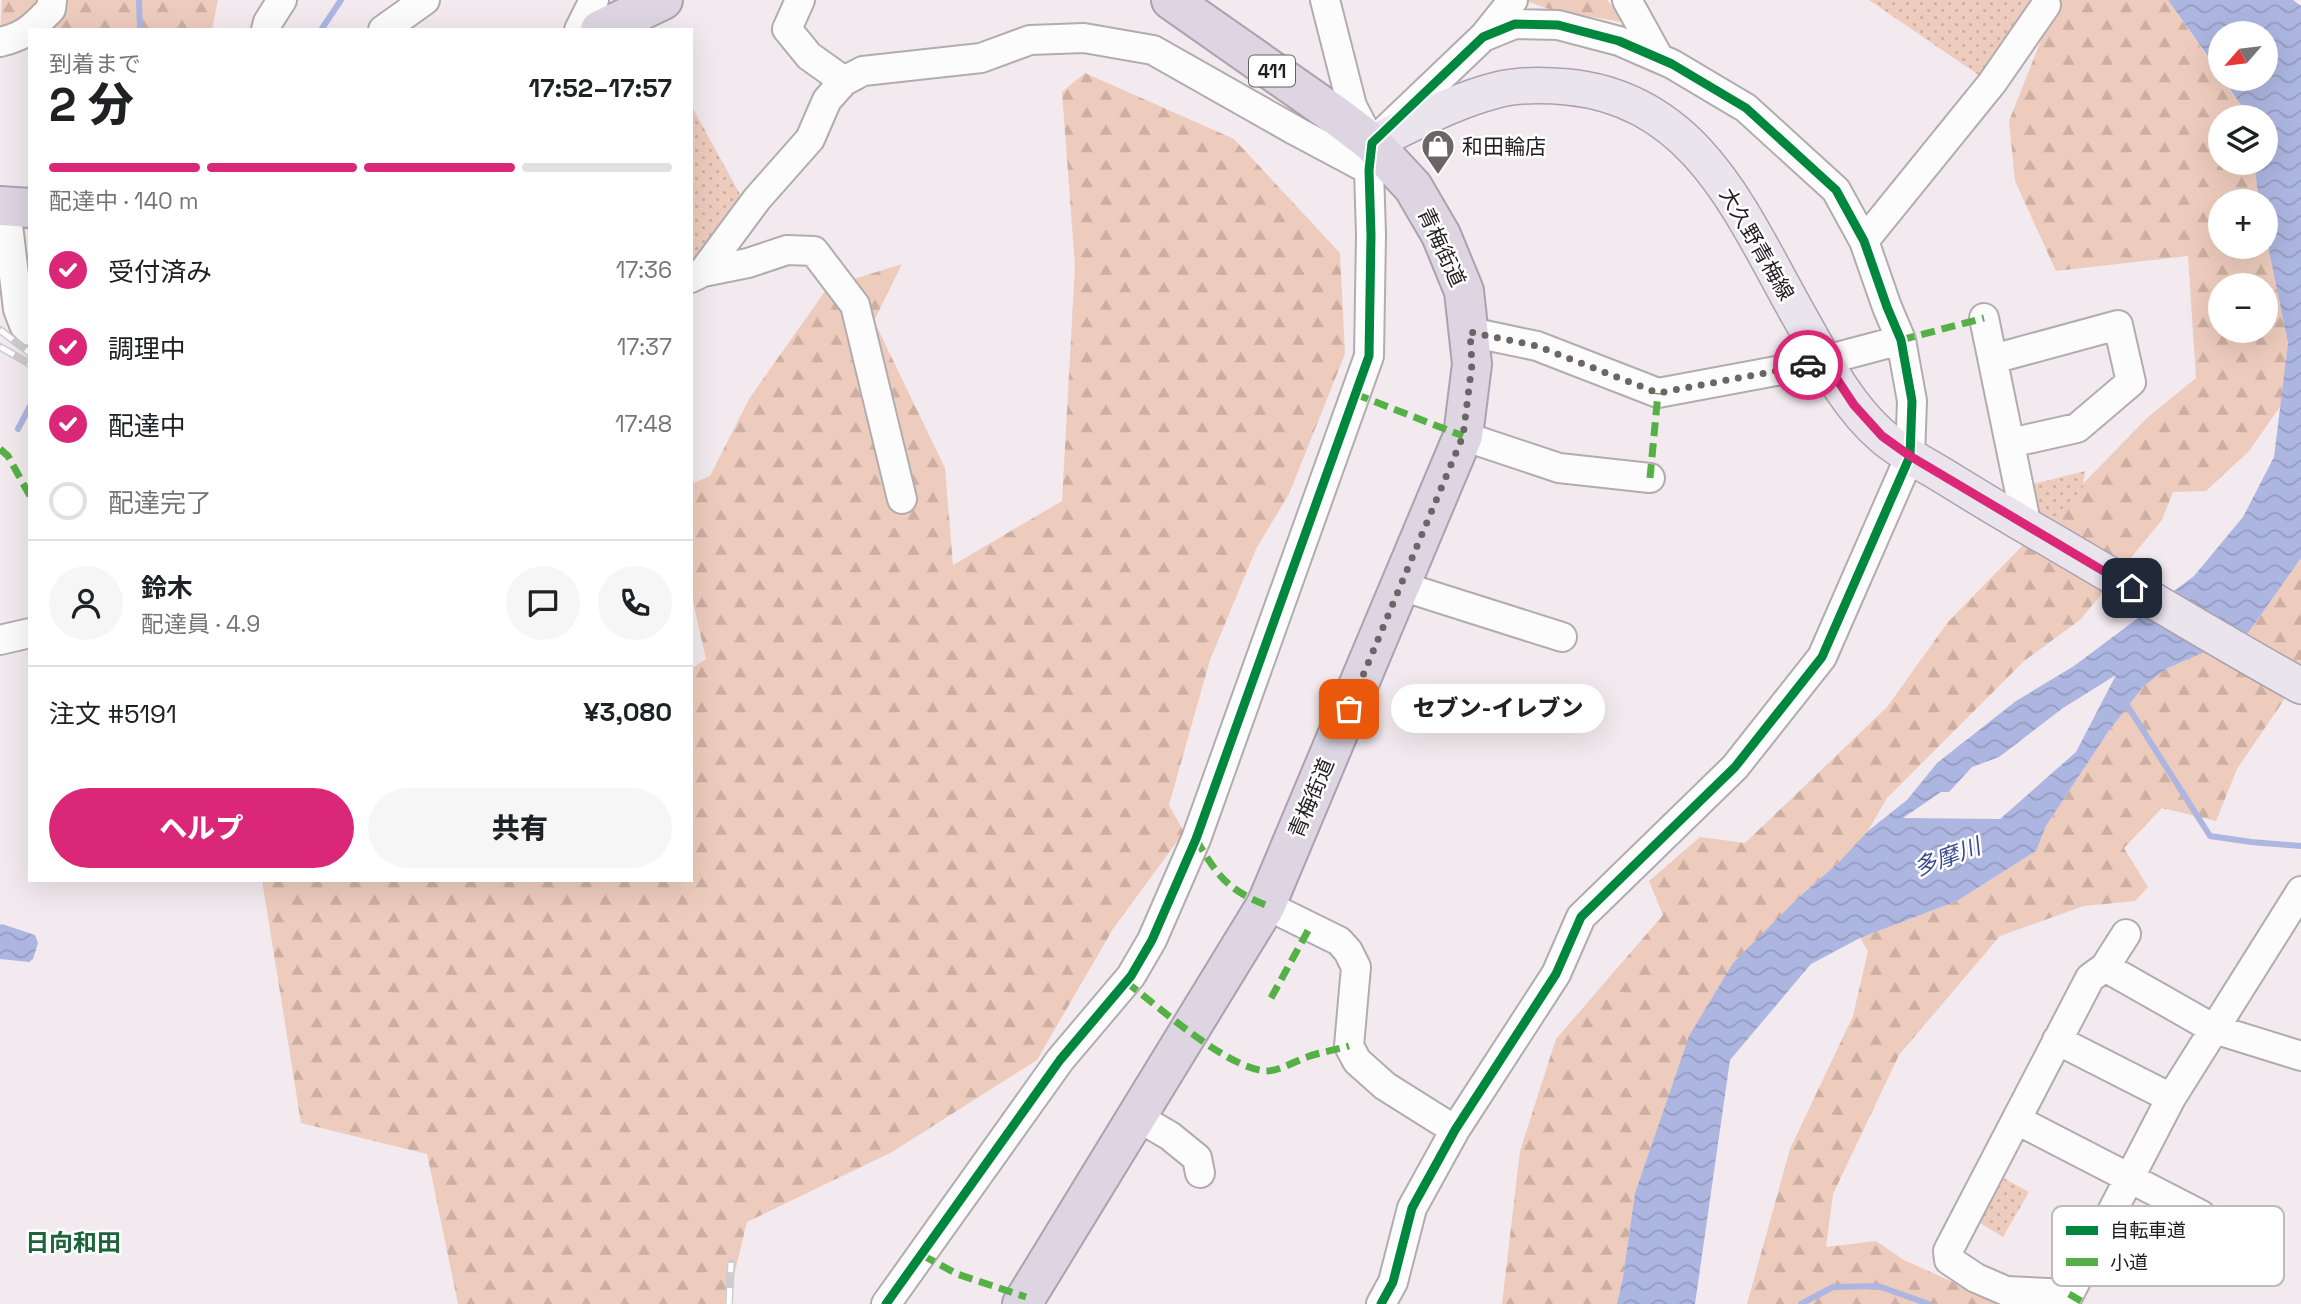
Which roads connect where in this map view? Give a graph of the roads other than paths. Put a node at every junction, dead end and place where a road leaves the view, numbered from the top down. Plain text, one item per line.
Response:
1 (52, 0) edge
2 (282, 0) edge
3 (425, 0) edge
4 (594, 0) edge
5 (663, 0) edge
6 (800, 0) edge
7 (1171, 0) edge
8 (1325, 0) edge
9 (1513, 0) edge
10 (1627, 0) edge
11 (2046, 5) dead end
12 (32, 28) edge
13 (266, 28) edge
14 (386, 28) edge
15 (580, 28) edge
16 (604, 28) edge
17 (28, 31) edge
18 (1483, 37) junction
19 (0, 42) edge
20 (1659, 58) junction
21 (844, 81) junction
22 (1370, 157) junction
23 (12, 207) edge
24 (1864, 240) junction
25 (697, 275) edge
26 (1984, 318) dead end
27 (28, 329) edge
28 (1470, 332) junction
29 (1901, 340) junction
30 (1993, 359) junction
31 (1825, 361) junction
32 (1463, 436) junction
33 (2010, 443) junction
34 (1910, 456) junction
35 (1650, 478) dead end
36 (902, 499) dead end
37 (2035, 531) junction
38 (1401, 586) junction
39 (28, 633) edge
40 (1562, 637) dead end
41 (0, 640) edge
42 (2295, 683) edge
43 (2301, 891) edge
44 (1266, 905) junction
45 (2126, 934) dead end
46 (2105, 967) junction
47 (2214, 1029) junction
48 (2057, 1040) junction
49 (2301, 1056) edge
50 (2171, 1098) junction
51 (1136, 1116) junction
52 (2017, 1120) junction
53 (1455, 1130) junction
54 (1200, 1173) dead end
55 (2130, 1177) junction
56 (2115, 1206) edge
57 (2184, 1206) edge
58 (1037, 1296) edge
59 (2066, 1299) edge
60 (886, 1304) edge
61 (1381, 1304) edge

1 - 12 street
2 - 13 street
3 - 14 street
4 - 15 street
5 - 16 highway
6 - 21 street
7 - 22 highway, 青梅街道 / 411
8 - 22 street
9 - 18 street
10 - 20 street
11 - 24 street
17 - 19 street
18 - 20 street
18 - 22 street
20 - 24 street
21 - 22 street
21 - 25 street
22 - 28 highway, 青梅街道 / 411
22 - 31 main road, 大久野青梅線
22 - 60 street
23 - 27 street
24 - 29 street
25 - 36 street
26 - 30 street
28 - 31 street
28 - 32 highway, 青梅街道 / 411
29 - 31 street
29 - 34 street
30 - 33 street
30 - 33 street
31 - 34 main road, 大久野青梅線
32 - 35 street
32 - 38 highway, 青梅街道 / 411
33 - 37 street
34 - 37 main road, 大久野青梅線
34 - 53 street
37 - 42 main road, 大久野青梅線
38 - 40 street
38 - 44 highway, 青梅街道 / 411
39 - 41 street
43 - 47 street
44 - 51 highway, 青梅街道 / 411
44 - 53 street
45 - 46 street
46 - 47 street
46 - 48 street
47 - 49 street
47 - 50 street
48 - 50 street
48 - 52 street
50 - 55 street
51 - 54 street
51 - 58 highway, 青梅街道 / 411
52 - 55 street
52 - 59 street
53 - 61 street
55 - 56 street
55 - 57 street

